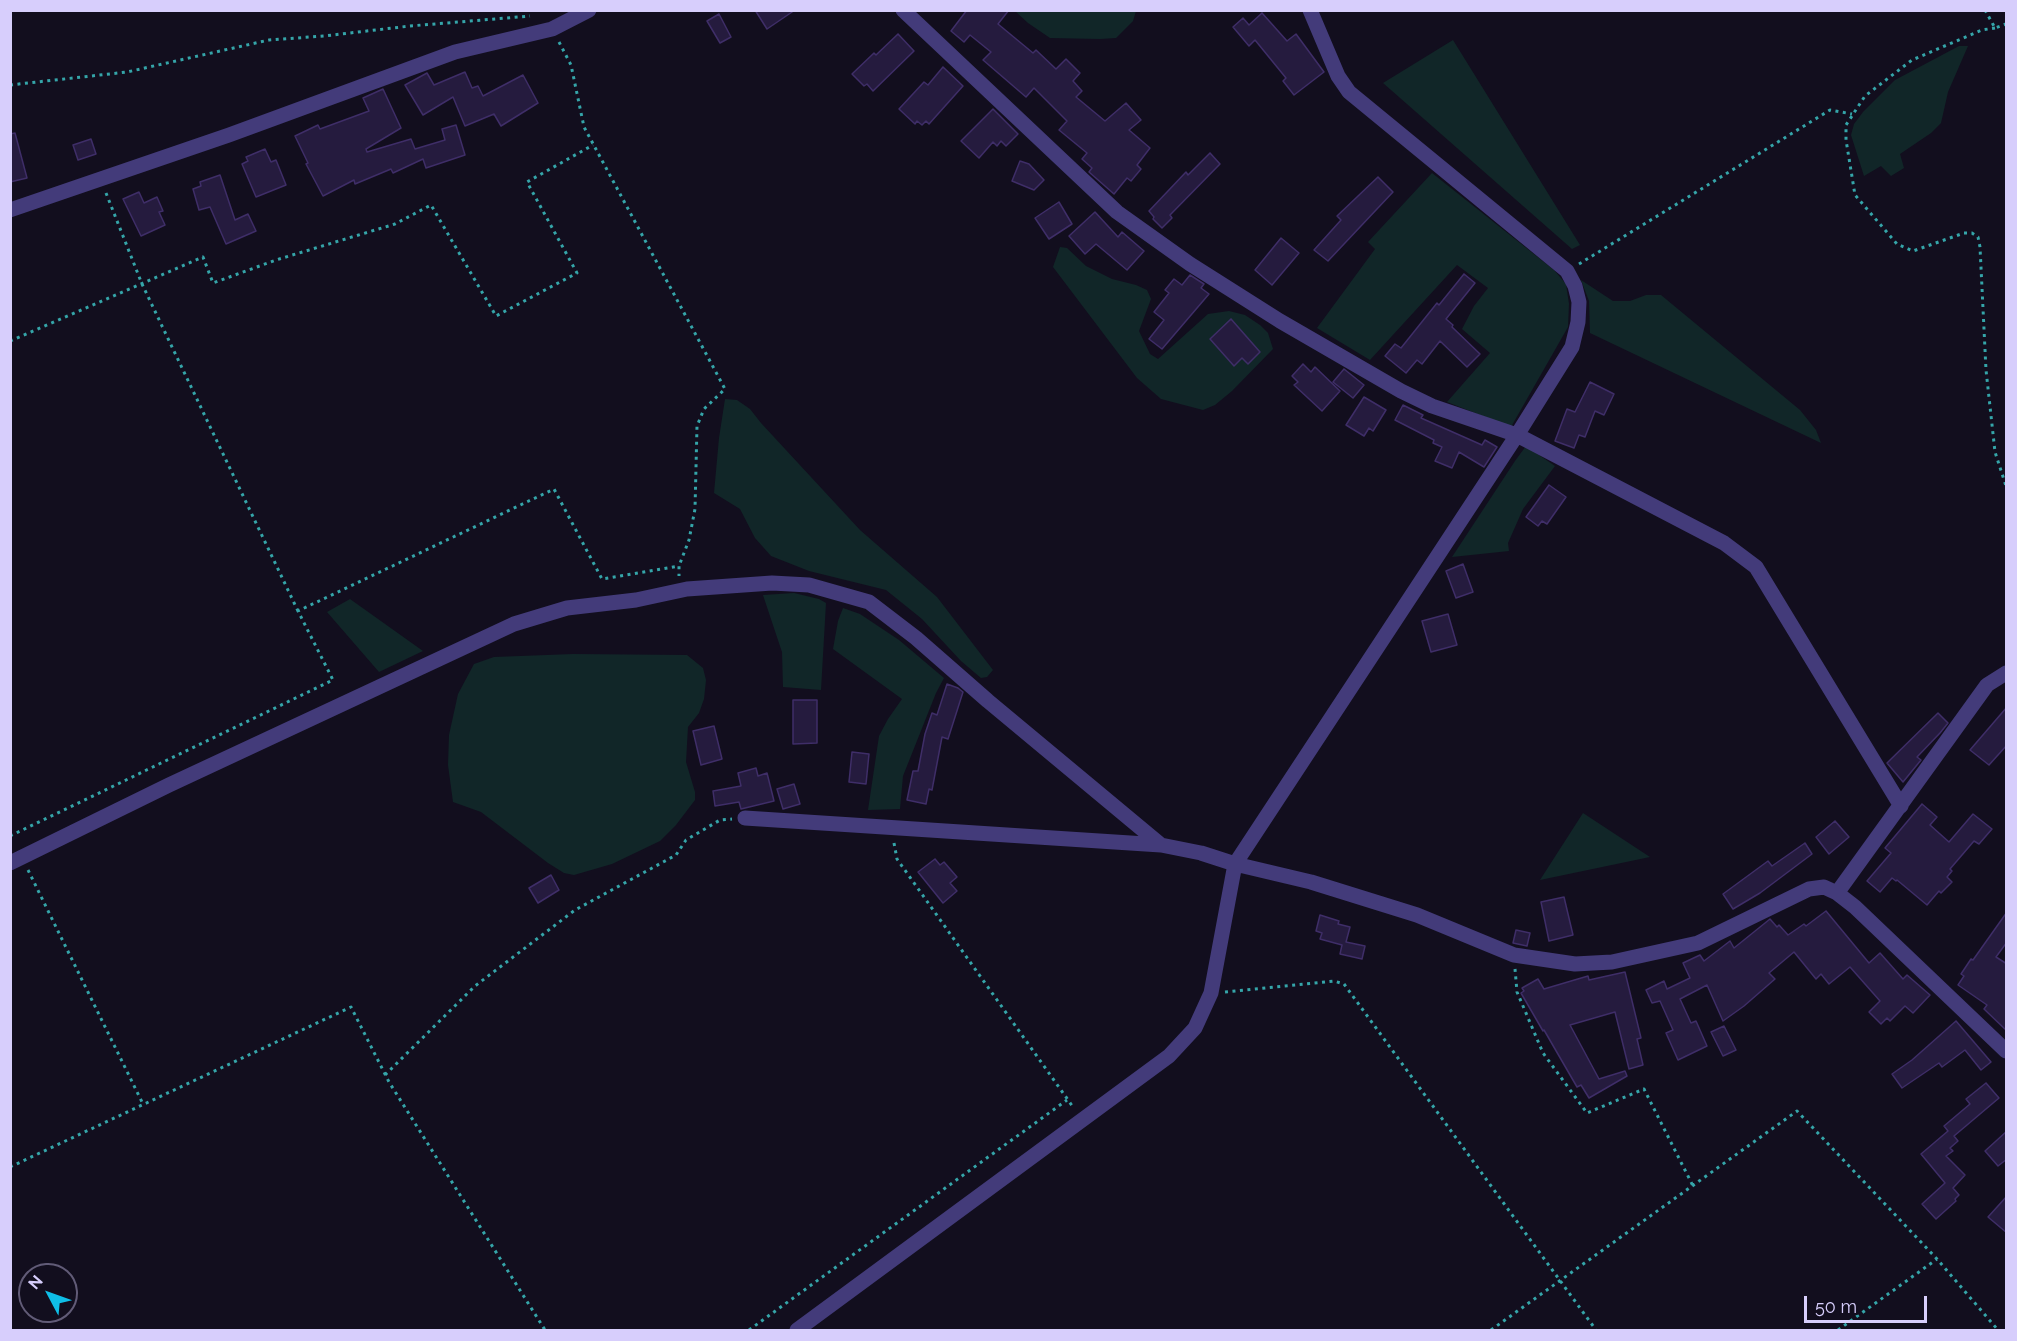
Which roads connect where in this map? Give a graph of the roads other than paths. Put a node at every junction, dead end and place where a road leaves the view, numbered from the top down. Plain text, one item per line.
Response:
1 (589, 10) edge
2 (903, 10) edge
3 (1310, 10) edge
4 (10, 210) edge
5 (1517, 435) junction
6 (2007, 673) edge
7 (1901, 806) junction
8 (746, 818) road end
9 (1161, 845) junction
10 (16, 860) edge
11 (1235, 864) junction
12 (1837, 893) junction
13 (2007, 1051) edge
14 (797, 1330) edge

1 - 4 street
2 - 5 street
3 - 5 street
5 - 7 street
5 - 11 street
6 - 7 street
7 - 12 street
8 - 9 street
9 - 10 street
9 - 11 street
11 - 12 street
11 - 14 street
12 - 13 street

